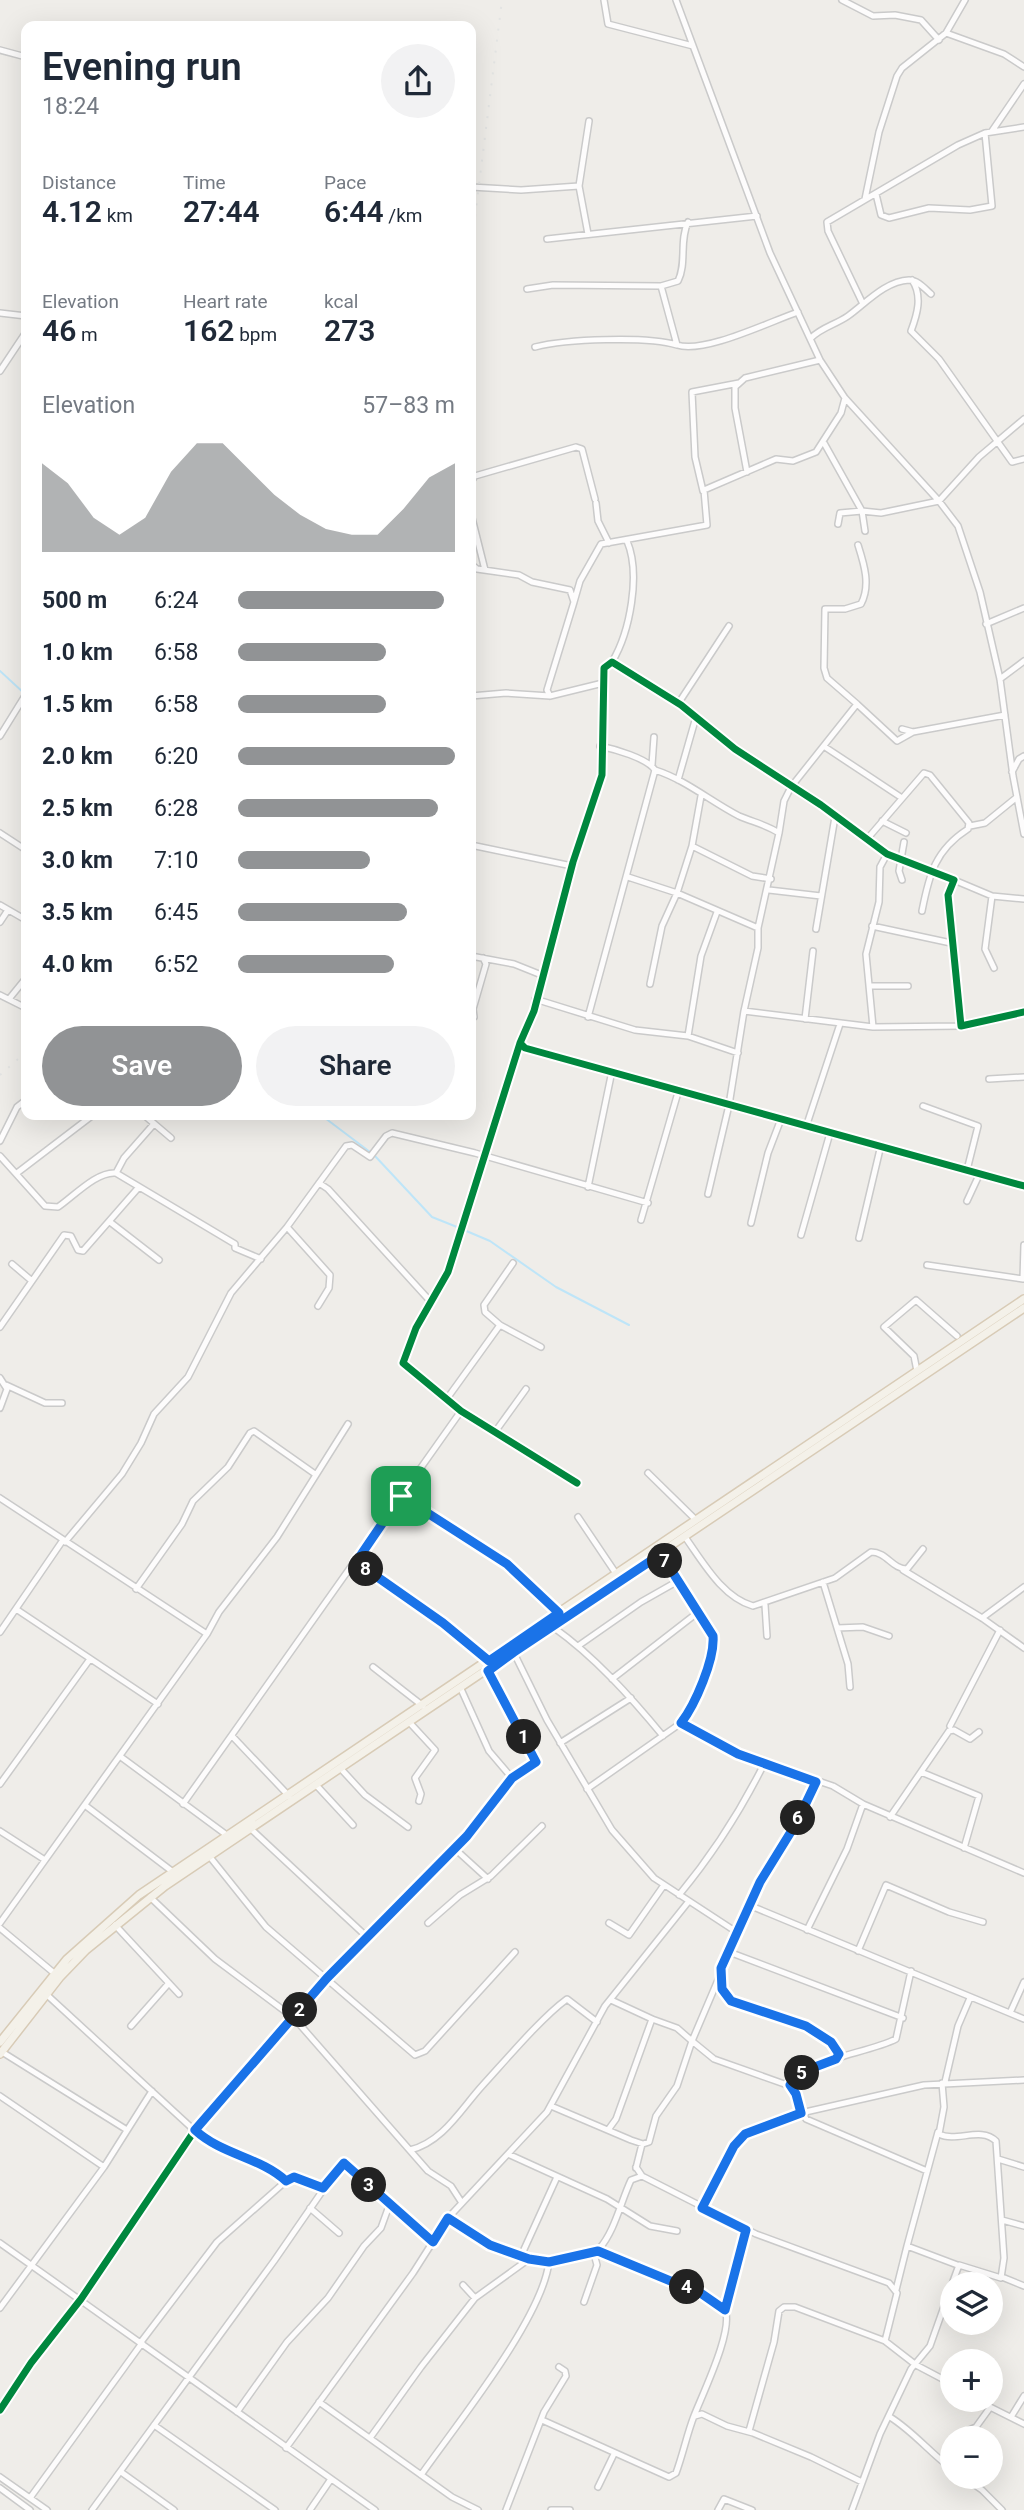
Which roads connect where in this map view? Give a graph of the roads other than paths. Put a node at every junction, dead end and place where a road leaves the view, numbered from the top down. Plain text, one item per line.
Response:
1 (604, 0) edge
2 (677, 0) edge
3 (842, 0) edge
4 (965, 0) edge
5 (946, 33) junction
6 (939, 40) junction
7 (693, 46) junction
8 (0, 50) edge
9 (21, 56) edge
10 (1024, 67) edge
11 (1024, 84) edge
12 (589, 121) dead end
13 (1024, 127) edge
14 (988, 132) junction
15 (579, 186) junction
16 (476, 187) edge
17 (876, 194) junction
18 (865, 199) junction
19 (757, 216) junction
20 (688, 222) junction
21 (588, 234) junction
22 (547, 239) dead end
23 (912, 281) junction
24 (661, 286) junction
25 (527, 289) dead end
26 (932, 294) dead end
27 (862, 302) junction
28 (798, 312) junction
29 (0, 313) edge
30 (21, 315) edge
31 (811, 338) junction
32 (21, 340) edge
33 (677, 345) junction
34 (535, 347) dead end
35 (820, 360) junction
36 (0, 371) edge
37 (739, 383) junction
38 (845, 398) junction
39 (1024, 419) edge
40 (996, 442) junction
41 (824, 443) junction
42 (1024, 459) edge
43 (747, 472) junction
44 (476, 476) edge
45 (703, 491) junction
46 (939, 501) junction
47 (862, 511) junction
48 (838, 524) dead end
49 (865, 531) dead end
50 (476, 534) edge
51 (627, 541) junction
52 (610, 543) junction
53 (858, 545) dead end
54 (476, 567) edge
55 (485, 570) junction
56 (574, 603) junction
57 (1024, 608) edge
58 (986, 624) junction
59 (729, 626) dead end
60 (1024, 661) edge
61 (612, 662) junction
62 (1000, 679) junction
63 (603, 683) junction
64 (476, 695) edge
65 (550, 696) junction
66 (21, 702) edge
67 (678, 704) junction
68 (858, 704) junction
69 (1005, 715) junction
70 (696, 717) junction
71 (902, 729) dead end
72 (913, 732) junction
73 (0, 736) edge
74 (654, 737) dead end
75 (600, 746) junction
76 (825, 747) junction
77 (1024, 756) edge
78 (653, 767) junction
79 (1012, 772) junction
80 (678, 780) junction
81 (790, 787) junction
82 (701, 796) junction
83 (1017, 797) junction
84 (902, 798) junction
85 (835, 817) junction
86 (882, 821) junction
87 (970, 826) junction
88 (0, 832) edge
89 (779, 833) junction
90 (906, 833) dead end
91 (1024, 834) edge
92 (868, 838) junction
93 (904, 842) dead end
94 (476, 846) edge
95 (692, 846) junction
96 (21, 847) edge
97 (887, 854) junction
98 (900, 859) junction
99 (572, 866) junction
100 (930, 872) junction
101 (628, 877) junction
102 (771, 879) junction
103 (902, 880) dead end
104 (954, 880) junction
105 (769, 890) junction
106 (677, 893) junction
107 (821, 896) junction
108 (992, 896) junction
109 (1024, 900) edge
110 (0, 905) edge
111 (8, 910) junction
112 (922, 911) dead end
113 (717, 912) junction
114 (21, 917) edge
115 (0, 922) edge
116 (872, 926) junction
117 (758, 928) junction
118 (816, 929) dead end
119 (951, 943) junction
120 (813, 951) dead end
121 (476, 957) edge
122 (483, 958) junction
123 (994, 968) dead end
124 (544, 976) junction
125 (21, 984) edge
126 (650, 984) dead end
127 (870, 986) junction
128 (908, 986) dead end
129 (0, 995) edge
130 (9, 999) junction
131 (476, 999) edge
132 (535, 999) junction
133 (21, 1005) edge
134 (744, 1011) junction
135 (1024, 1012) edge
136 (588, 1017) junction
137 (805, 1019) junction
138 (840, 1024) junction
139 (961, 1026) junction
140 (873, 1027) junction
141 (688, 1037) junction
142 (520, 1044) junction
143 (738, 1053) junction
144 (612, 1071) junction
145 (1024, 1077) edge
146 (989, 1079) dead end
147 (679, 1089) junction
148 (21, 1104) edge
149 (729, 1105) junction
150 (923, 1106) dead end
151 (781, 1119) junction
152 (86, 1120) edge
153 (148, 1120) edge
154 (153, 1125) junction
155 (806, 1127) junction
156 (830, 1133) junction
157 (171, 1138) dead end
158 (0, 1141) edge
159 (881, 1145) junction
160 (0, 1156) edge
161 (486, 1157) junction
162 (967, 1170) junction
163 (17, 1173) junction
164 (116, 1173) junction
165 (980, 1174) junction
166 (319, 1183) junction
167 (139, 1186) junction
168 (1024, 1186) edge
169 (588, 1187) junction
170 (708, 1194) dead end
171 (967, 1201) dead end
172 (648, 1203) junction
173 (641, 1220) dead end
174 (110, 1222) junction
175 (751, 1223) dead end
176 (288, 1227) junction
177 (801, 1235) dead end
178 (859, 1238) dead end
179 (1024, 1245) edge
180 (261, 1259) junction
181 (159, 1260) dead end
182 (12, 1264) dead end
183 (513, 1264) dead end
184 (928, 1265) dead end
185 (1023, 1280) edge
186 (32, 1281) junction
187 (1024, 1299) edge
188 (431, 1302) junction
189 (318, 1306) dead end
190 (1024, 1308) edge
191 (500, 1325) junction
192 (0, 1327) edge
193 (957, 1336) dead end
194 (541, 1347) dead end
195 (917, 1371) junction
196 (0, 1378) edge
197 (6, 1385) junction
198 (526, 1389) dead end
199 (446, 1400) junction
200 (62, 1404) dead end
201 (0, 1408) edge
202 (461, 1411) junction
203 (348, 1424) dead end
204 (495, 1432) junction
205 (648, 1473) dead end
206 (315, 1474) junction
207 (577, 1483) dead end
208 (401, 1496) junction
209 (0, 1498) edge
210 (578, 1517) dead end
211 (696, 1520) junction
212 (685, 1537) junction
213 (64, 1541) junction
214 (923, 1549) dead end
215 (661, 1554) junction
216 (356, 1562) junction
217 (902, 1569) junction
218 (617, 1575) junction
219 (678, 1581) junction
220 (823, 1582) junction
221 (1024, 1587) edge
222 (136, 1589) junction
223 (765, 1605) junction
224 (16, 1609) junction
225 (559, 1613) junction
226 (697, 1613) junction
227 (982, 1618) junction
228 (553, 1627) junction
229 (837, 1628) junction
230 (1000, 1630) junction
231 (0, 1632) edge
232 (207, 1634) junction
233 (767, 1636) dead end
234 (889, 1636) dead end
235 (578, 1646) junction
236 (1024, 1648) edge
237 (513, 1649) junction
238 (90, 1659) junction
239 (489, 1661) junction
240 (373, 1667) dead end
241 (488, 1671) junction
242 (612, 1679) junction
243 (850, 1687) dead end
244 (461, 1689) junction
245 (631, 1698) junction
246 (158, 1704) junction
247 (423, 1706) junction
248 (410, 1723) junction
249 (681, 1723) junction
250 (950, 1726) dead end
251 (979, 1732) dead end
252 (232, 1736) junction
253 (663, 1736) junction
254 (560, 1743) junction
255 (121, 1757) junction
256 (764, 1764) junction
257 (342, 1770) junction
258 (921, 1772) junction
259 (512, 1778) junction
260 (816, 1782) junction
261 (0, 1784) edge
262 (317, 1786) junction
263 (587, 1789) junction
264 (289, 1796) junction
265 (419, 1801) dead end
266 (183, 1804) junction
267 (863, 1804) junction
268 (86, 1805) junction
269 (890, 1817) junction
270 (353, 1825) dead end
271 (408, 1826) dead end
272 (542, 1826) dead end
273 (251, 1829) junction
274 (0, 1831) edge
275 (228, 1836) junction
276 (964, 1847) junction
277 (454, 1848) junction
278 (210, 1857) junction
279 (45, 1860) junction
280 (173, 1872) junction
281 (1024, 1873) edge
282 (488, 1879) junction
283 (664, 1885) junction
284 (679, 1895) junction
285 (150, 1897) junction
286 (690, 1901) junction
287 (751, 1907) junction
288 (983, 1922) dead end
289 (0, 1923) edge
290 (428, 1923) dead end
291 (609, 1923) dead end
292 (114, 1925) junction
293 (0, 1928) edge
294 (807, 1930) junction
295 (738, 1933) junction
296 (366, 1936) junction
297 (858, 1951) junction
298 (515, 1952) dead end
299 (729, 1952) junction
300 (721, 1968) junction
301 (911, 1971) junction
302 (54, 1973) junction
303 (327, 1978) junction
304 (1024, 1982) edge
305 (169, 1983) junction
306 (46, 1994) junction
307 (179, 1994) dead end
308 (970, 1998) junction
309 (611, 2000) junction
310 (1010, 2013) junction
311 (294, 2018) junction
312 (903, 2018) junction
313 (652, 2019) junction
314 (1024, 2019) edge
315 (597, 2022) junction
316 (13, 2026) junction
317 (131, 2026) dead end
318 (0, 2031) edge
319 (692, 2041) junction
320 (1, 2046) edge
321 (836, 2059) junction
322 (1024, 2080) edge
323 (944, 2082) junction
324 (790, 2085) junction
325 (152, 2091) junction
326 (0, 2096) edge
327 (551, 2106) junction
328 (799, 2106) junction
329 (810, 2112) junction
330 (801, 2113) junction
331 (127, 2130) junction
332 (195, 2130) junction
333 (608, 2130) junction
334 (938, 2132) junction
335 (642, 2144) junction
336 (421, 2147) junction
337 (410, 2150) junction
338 (508, 2154) junction
339 (417, 2158) junction
340 (998, 2159) junction
341 (104, 2167) junction
342 (636, 2167) junction
343 (1024, 2167) edge
344 (927, 2171) junction
345 (642, 2176) junction
346 (557, 2177) junction
347 (631, 2180) junction
348 (286, 2181) junction
349 (323, 2188) junction
350 (390, 2203) junction
351 (463, 2203) junction
352 (619, 2205) junction
353 (310, 2208) junction
354 (702, 2208) junction
355 (397, 2209) junction
356 (389, 2212) junction
357 (448, 2218) junction
358 (1002, 2220) junction
359 (1024, 2226) edge
360 (746, 2230) junction
361 (677, 2231) dead end
362 (339, 2234) dead end
363 (433, 2242) junction
364 (0, 2243) edge
365 (907, 2246) junction
366 (596, 2252) junction
367 (521, 2256) junction
368 (529, 2259) junction
369 (549, 2262) junction
370 (31, 2264) junction
371 (960, 2266) junction
372 (957, 2272) edge
373 (983, 2272) edge
374 (1002, 2272) edge
375 (1003, 2277) edge
376 (463, 2285) dead end
377 (1024, 2286) edge
378 (896, 2291) junction
379 (475, 2298) junction
380 (81, 2299) junction
381 (584, 2302) dead end
382 (0, 2308) edge
383 (725, 2310) junction
384 (940, 2318) edge
385 (885, 2341) junction
386 (141, 2343) junction
387 (916, 2365) junction
388 (559, 2367) dead end
389 (189, 2378) junction
390 (940, 2378) edge
391 (1024, 2396) edge
392 (701, 2400) junction
393 (319, 2402) junction
394 (0, 2410) edge
395 (237, 2412) junction
396 (997, 2412) edge
397 (702, 2414) junction
398 (693, 2416) junction
399 (890, 2417) junction
400 (1011, 2417) junction
401 (542, 2420) junction
402 (1024, 2424) edge
403 (154, 2425) junction
404 (749, 2431) junction
405 (370, 2438) junction
406 (286, 2448) junction
407 (614, 2454) junction
408 (940, 2460) edge
409 (121, 2472) junction
410 (421, 2475) junction
411 (0, 2477) edge
412 (331, 2479) junction
413 (862, 2482) junction
414 (598, 2487) dead end
415 (0, 2488) edge
416 (980, 2489) edge
417 (30, 2498) junction
418 (22, 2508) edge
419 (170, 2509) edge
420 (30, 2510) edge
421 (47, 2510) edge
422 (92, 2510) edge
423 (275, 2510) edge
424 (310, 2510) edge
425 (375, 2510) edge
426 (478, 2510) edge
427 (506, 2510) edge
428 (551, 2510) edge
429 (570, 2510) edge
430 (718, 2510) edge
431 (752, 2510) edge
432 (852, 2510) edge
433 (1002, 2510) edge

1 - 7 street
2 - 7 street
3 - 6 street
4 - 5 street
5 - 6 street
5 - 10 street
6 - 18 street
7 - 19 street
8 - 9 street
11 - 14 street
12 - 15 street
13 - 14 street
14 - 17 street
14 - 17 street
15 - 16 street
15 - 21 street
17 - 18 street
18 - 27 street
19 - 20 street
19 - 28 street
20 - 21 street
20 - 24 street
21 - 22 street
23 - 26 street
23 - 27 street
23 - 40 street
24 - 25 street
24 - 33 street
27 - 31 street
28 - 31 street
28 - 33 street
29 - 30 street
31 - 35 street
32 - 36 street
33 - 34 street
35 - 37 street
35 - 38 street
37 - 43 street
37 - 45 street
38 - 41 street
38 - 46 street
39 - 40 street
40 - 42 street
40 - 46 street
41 - 43 street
41 - 47 street
43 - 45 street
44 - 52 street
45 - 51 street
46 - 47 street
46 - 58 street
47 - 48 street
47 - 49 street
50 - 55 street
51 - 52 street
51 - 61 street
52 - 56 street
53 - 68 street
54 - 55 street
55 - 56 street
56 - 65 street
57 - 58 street
58 - 62 street
59 - 67 street
60 - 62 street
61 - 63 street
61 - 67 street
62 - 69 street
63 - 65 street
63 - 75 street
64 - 65 street
66 - 73 street
67 - 70 street
68 - 72 street
68 - 76 street
69 - 72 street
69 - 79 street
70 - 80 street
70 - 81 street
71 - 72 street
74 - 78 street
75 - 78 street
75 - 99 street
76 - 81 street
76 - 84 street
77 - 79 street
78 - 80 street
78 - 101 street
79 - 83 street
80 - 82 street
81 - 85 street
81 - 89 street
82 - 89 street
82 - 95 street
83 - 87 street
83 - 91 street
84 - 86 street
84 - 87 street
85 - 92 street
85 - 107 street
86 - 90 street
86 - 92 street
87 - 100 street
88 - 96 street
89 - 102 street
92 - 97 street
93 - 98 street
94 - 99 street
95 - 102 street
95 - 106 street
97 - 98 street
97 - 116 street
98 - 100 street
98 - 103 street
99 - 124 street
100 - 104 street
100 - 112 street
101 - 106 street
101 - 136 street
102 - 105 street
104 - 108 street
104 - 119 street
105 - 107 street
105 - 117 street
106 - 113 street
106 - 126 street
107 - 118 street
108 - 109 street
108 - 123 street
110 - 111 street
111 - 114 street
111 - 115 street
113 - 117 street
113 - 141 street
116 - 119 street
116 - 127 street
117 - 134 street
119 - 139 street
120 - 137 street
121 - 122 street
122 - 124 street
122 - 131 street
124 - 132 street
125 - 130 street
127 - 128 street
127 - 140 street
129 - 130 street
130 - 133 street
132 - 136 street
132 - 142 street
134 - 137 street
134 - 143 street
135 - 139 street
136 - 141 street
137 - 138 street
138 - 140 street
138 - 155 street
139 - 140 street
141 - 143 street
142 - 144 street
142 - 161 street
143 - 149 street
144 - 147 street
144 - 169 street
145 - 146 street
147 - 149 street
147 - 172 street
148 - 158 street
149 - 151 street
149 - 170 street
150 - 162 street
151 - 155 street
151 - 175 street
152 - 163 street
153 - 154 street
154 - 157 street
154 - 164 street
155 - 156 street
156 - 159 street
156 - 177 street
159 - 162 street
159 - 178 street
160 - 163 street
161 - 166 street
161 - 169 street
161 - 188 street
162 - 165 street
163 - 164 street
164 - 167 street
165 - 168 street
165 - 171 street
166 - 176 street
166 - 188 street
167 - 174 street
167 - 180 street
169 - 172 street
172 - 173 street
174 - 181 street
174 - 186 street
176 - 180 street
176 - 189 street
179 - 185 street
180 - 213 street
182 - 186 street
183 - 191 street
184 - 185 street
186 - 192 street
187 - 195 main road
188 - 199 street
190 - 212 main road
191 - 194 street
191 - 199 street
193 - 195 street
195 - 211 main road
196 - 197 street
197 - 200 street
197 - 201 street
198 - 204 street
199 - 202 street
202 - 204 street
202 - 208 street
203 - 206 street
204 - 207 street
205 - 211 street
206 - 222 street
206 - 232 street
208 - 216 street
208 - 225 street
209 - 213 street
210 - 218 street
211 - 218 main road
212 - 215 main road
212 - 223 street
213 - 222 street
213 - 224 street
214 - 217 street
215 - 219 street
215 - 228 main road
216 - 239 street
216 - 252 street
217 - 220 street
217 - 227 street
218 - 225 main road
219 - 226 street
219 - 235 street
220 - 223 street
220 - 229 street
221 - 227 street
222 - 232 street
223 - 233 street
224 - 231 street
224 - 238 street
225 - 237 main road
226 - 242 street
226 - 249 street
227 - 230 street
228 - 235 street
228 - 237 main road
229 - 234 street
229 - 243 street
230 - 236 street
230 - 250 street
232 - 246 street
235 - 242 street
237 - 239 main road
237 - 241 main road
237 - 254 street
238 - 246 street
238 - 261 street
239 - 247 main road
240 - 247 street
241 - 244 main road
241 - 259 street
242 - 245 street
244 - 248 main road
244 - 259 street
245 - 253 street
245 - 254 street
246 - 255 street
247 - 264 main road
248 - 257 main road
248 - 265 street
249 - 253 street
249 - 256 street
251 - 258 street
252 - 264 street
252 - 266 street
253 - 263 street
254 - 263 street
255 - 266 street
255 - 268 street
256 - 260 street
256 - 284 street
257 - 262 main road
257 - 271 street
258 - 269 street
258 - 276 street
259 - 277 street
260 - 267 street
260 - 287 street
262 - 270 street
262 - 273 main road
263 - 283 street
264 - 275 main road
266 - 275 street
267 - 269 street
267 - 294 street
268 - 279 street
268 - 280 street
269 - 276 street
272 - 282 street
273 - 278 main road
273 - 296 street
274 - 279 street
275 - 280 main road
276 - 281 street
277 - 282 street
277 - 296 street
278 - 285 main road
278 - 303 street
279 - 289 street
280 - 302 main road
282 - 290 street
283 - 284 street
283 - 291 street
284 - 286 street
285 - 292 main road
285 - 311 street
286 - 295 street
286 - 309 street
287 - 294 street
287 - 295 street
288 - 297 street
292 - 305 street
292 - 306 main road
293 - 302 street
294 - 297 street
295 - 299 street
296 - 303 street
297 - 301 street
298 - 303 street
299 - 300 street
299 - 312 street
300 - 319 street
300 - 321 street
301 - 308 street
301 - 312 street
302 - 316 main road
303 - 311 street
304 - 310 street
305 - 307 street
305 - 317 street
306 - 320 main road
306 - 325 street
308 - 310 street
308 - 323 street
309 - 313 street
309 - 315 street
310 - 314 street
311 - 332 street
311 - 337 street
312 - 321 street
313 - 319 street
313 - 333 street
315 - 327 street
315 - 336 street
316 - 318 main road
316 - 320 main road
319 - 324 street
319 - 335 street
320 - 331 street
321 - 324 street
322 - 323 street
323 - 329 street
323 - 334 street
324 - 328 street
325 - 331 street
325 - 332 street
326 - 341 street
327 - 333 street
327 - 338 street
328 - 329 street
328 - 330 street
329 - 330 street
330 - 344 street
330 - 354 street
331 - 341 street
332 - 348 street
332 - 380 street
333 - 335 street
334 - 340 street
334 - 344 street
335 - 342 street
336 - 337 street
336 - 339 street
337 - 339 street
338 - 346 street
338 - 351 street
339 - 351 street
340 - 343 street
340 - 358 street
341 - 370 street
342 - 345 street
342 - 347 street
344 - 365 street
345 - 347 street
345 - 354 street
346 - 352 street
346 - 367 street
347 - 352 street
348 - 349 street
348 - 386 street
349 - 350 street
349 - 353 street
350 - 355 street
350 - 356 street
351 - 357 street
352 - 361 street
352 - 366 street
353 - 362 street
353 - 389 street
354 - 360 street
355 - 356 street
355 - 363 street
356 - 395 street
357 - 363 street
357 - 367 street
358 - 359 street
358 - 374 street
360 - 378 street
360 - 383 street
363 - 393 street
364 - 370 street
365 - 371 street
365 - 378 street
366 - 369 street
366 - 381 street
366 - 383 street
367 - 368 street
368 - 369 street
368 - 379 street
369 - 410 street
370 - 380 street
370 - 382 street
371 - 372 street
371 - 373 street
375 - 377 street
376 - 379 street
378 - 385 street
379 - 405 street
380 - 386 street
380 - 394 street
383 - 392 street
384 - 387 street
385 - 387 street
385 - 404 street
386 - 389 street
386 - 417 street
387 - 390 street
387 - 399 street
388 - 401 street
389 - 395 street
389 - 403 street
391 - 400 street
392 - 397 street
392 - 398 street
393 - 405 street
393 - 406 street
395 - 406 street
396 - 400 street
397 - 398 street
397 - 404 street
398 - 407 street
399 - 408 street
399 - 413 street
400 - 402 street
401 - 407 street
401 - 427 street
403 - 409 street
403 - 423 street
404 - 413 street
405 - 410 street
406 - 412 street
407 - 414 street
409 - 419 street
409 - 422 street
410 - 426 street
411 - 417 street
412 - 424 street
412 - 425 street
413 - 432 street
415 - 418 street
416 - 433 street
417 - 421 street
418 - 420 street
428 - 429 street
430 - 431 street

